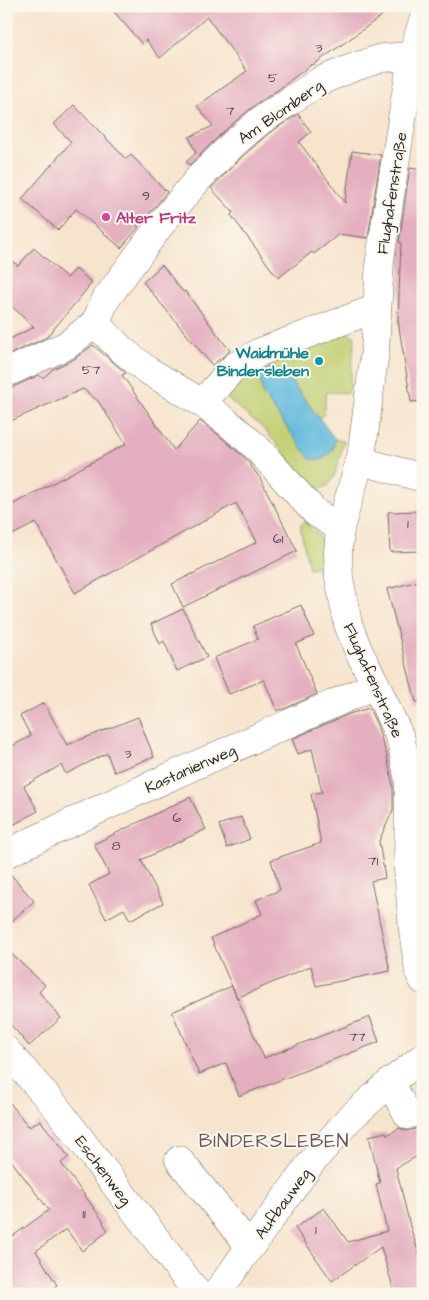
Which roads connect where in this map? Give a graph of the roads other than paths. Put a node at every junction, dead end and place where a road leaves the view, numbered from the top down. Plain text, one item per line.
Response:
1 (423, 21) edge
2 (412, 56) junction
3 (377, 308) junction
4 (95, 323) junction
5 (6, 373) edge
6 (202, 403) junction
7 (361, 456) junction
8 (423, 478) edge
9 (340, 528) junction
10 (376, 685) junction
11 (6, 854) edge
12 (423, 980) edge
13 (6, 1050) edge
14 (423, 1057) edge
15 (390, 1082) junction
16 (408, 1115) dead end
17 (179, 1160) dead end
18 (250, 1247) junction
19 (198, 1294) edge
20 (216, 1294) edge

1 - 2 street, Flughafenstraße
2 - 3 street, Flughafenstraße
2 - 4 street, Am Blomberg
3 - 6 street
3 - 7 street, Flughafenstraße
4 - 5 street, Am Blomberg
4 - 6 street
6 - 9 street
7 - 8 street
7 - 9 street, Flughafenstraße
9 - 10 street, Flughafenstraße
10 - 11 street, Kastanienweg
10 - 12 street, Flughafenstraße
13 - 19 street, Eschenweg
14 - 15 street, Aufbauweg
15 - 16 street
15 - 18 street, Aufbauweg
17 - 18 street
18 - 20 street, Aufbauweg

